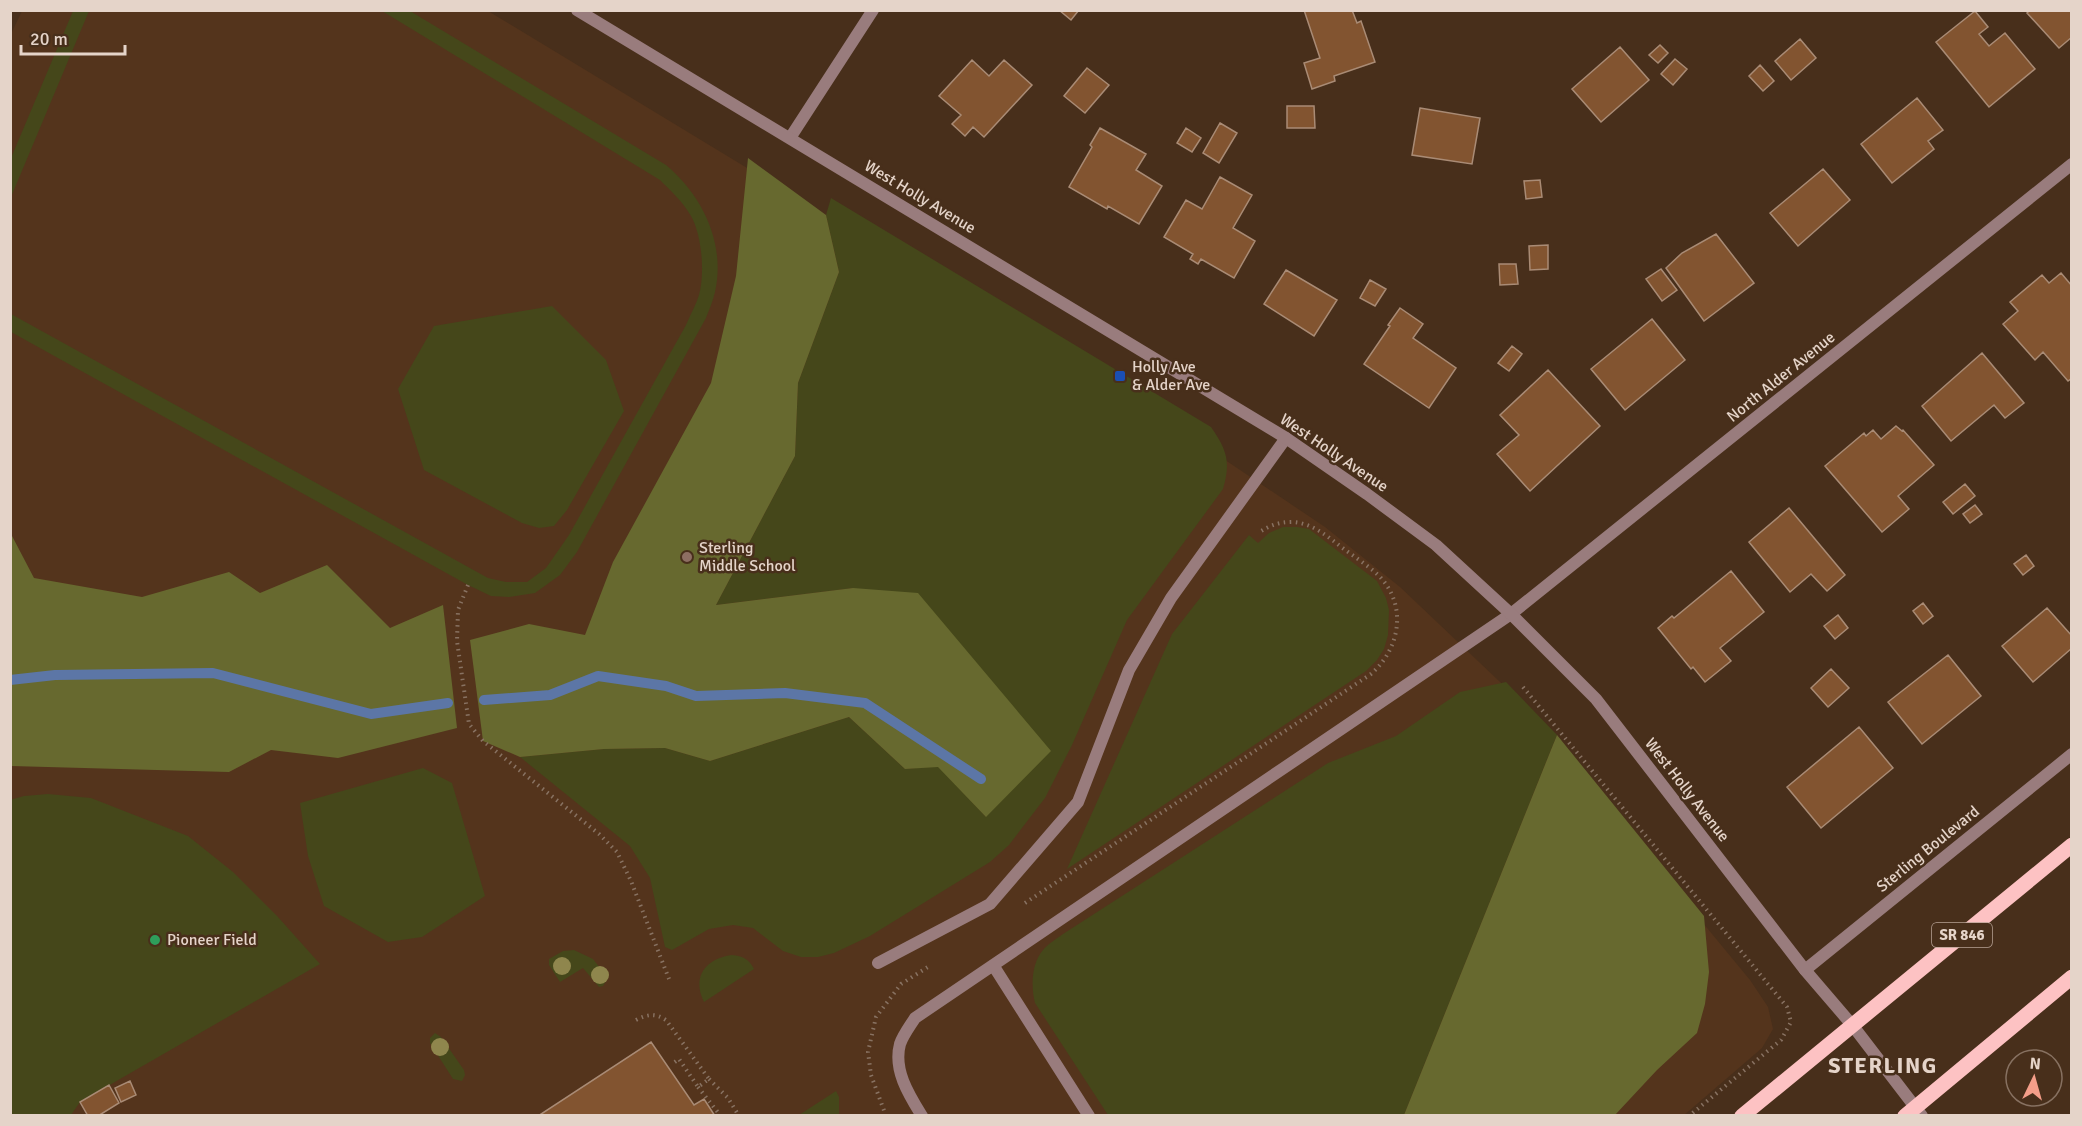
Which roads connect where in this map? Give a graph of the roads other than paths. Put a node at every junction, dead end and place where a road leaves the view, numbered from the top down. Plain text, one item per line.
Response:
1 (577, 10) edge
2 (873, 10) edge
3 (790, 138) junction
4 (2072, 164) edge
5 (1286, 438) junction
6 (1511, 614) junction
7 (2072, 754) edge
8 (2072, 846) edge
9 (878, 963) dead end
10 (993, 965) junction
11 (1805, 970) junction
12 (2072, 977) edge
13 (1853, 1026) junction
14 (1914, 1113) edge
15 (922, 1116) edge
16 (1089, 1116) edge
17 (1742, 1116) edge

1 - 3 street, West Holly Avenue
2 - 3 street
3 - 5 street, West Holly Avenue
4 - 6 street, North Alder Avenue
5 - 6 street, West Holly Avenue
5 - 9 street
6 - 10 street, North Alder Avenue
6 - 11 street, West Holly Avenue
7 - 11 street, Sterling Boulevard
8 - 13 main road, SR 846
10 - 15 street, North Alder Avenue
10 - 16 street
11 - 13 street, West Holly Avenue
12 - 14 main road
13 - 14 street, West Holly Avenue
13 - 17 main road, SR 846

